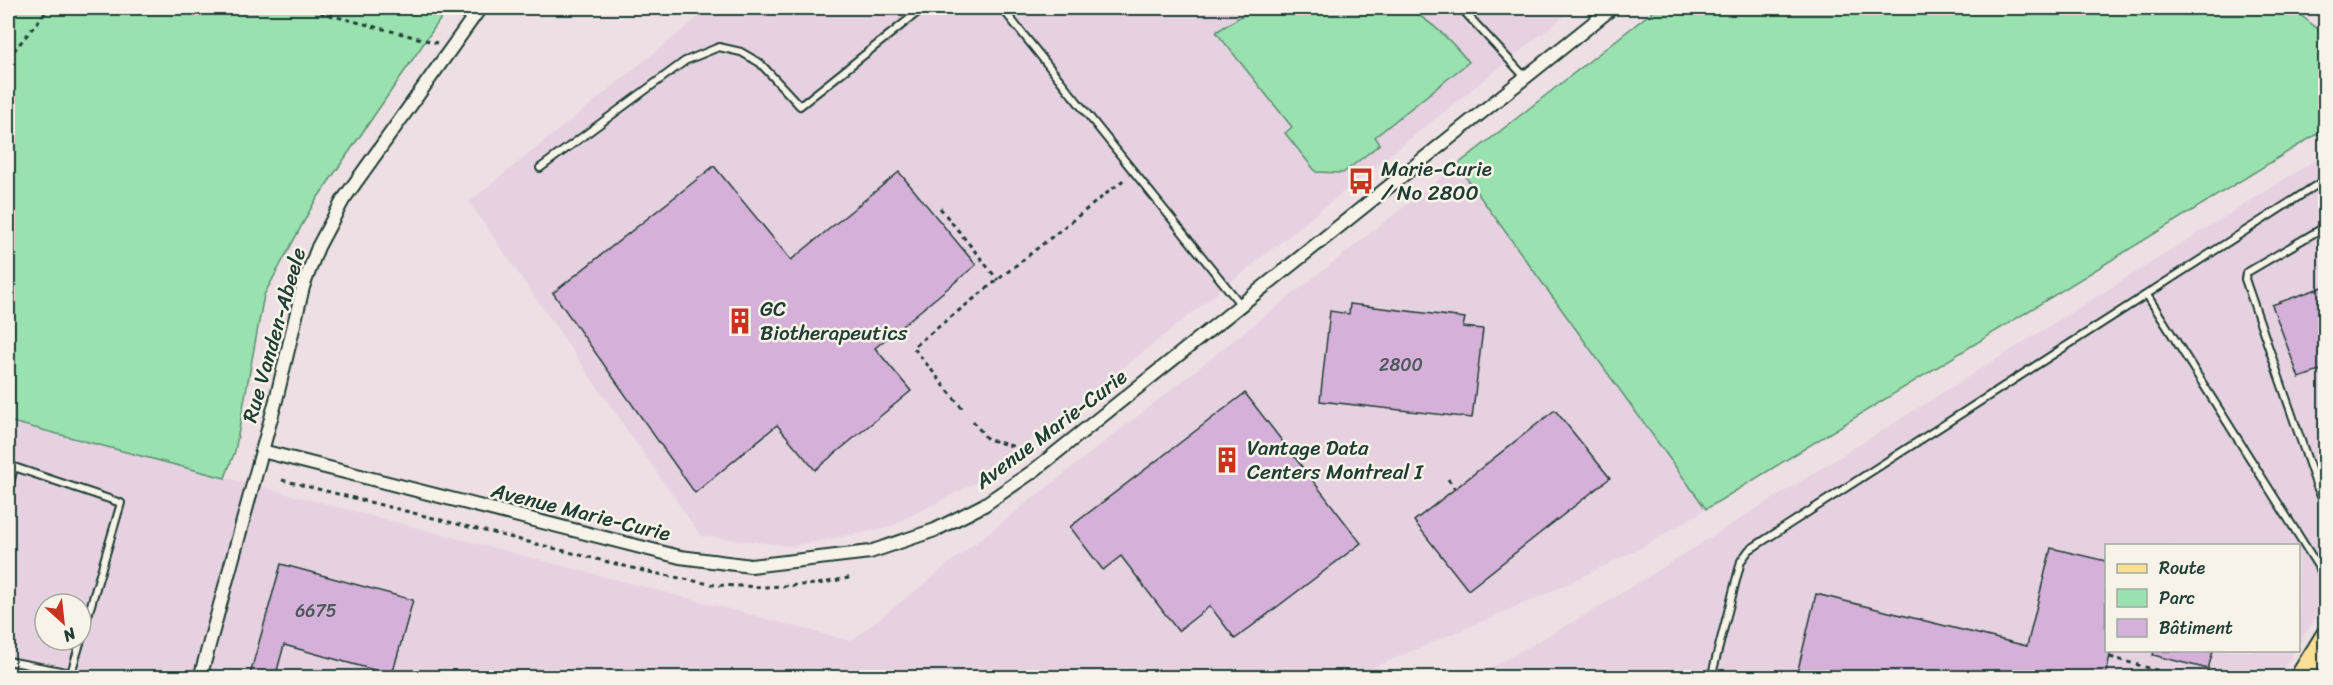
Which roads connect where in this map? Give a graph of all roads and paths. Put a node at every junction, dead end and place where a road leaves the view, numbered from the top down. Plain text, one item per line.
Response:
1 (49, 8) edge
2 (303, 8) edge
3 (480, 8) edge
4 (923, 8) edge
5 (1002, 8) edge
6 (1461, 8) edge
7 (1612, 8) edge
8 (452, 47) junction
9 (8, 58) edge
10 (1525, 78) junction
11 (540, 168) dead end
12 (1134, 172) junction
13 (2325, 179) edge
14 (940, 208) dead end
15 (2325, 225) edge
16 (998, 280) junction
17 (2147, 295) junction
18 (1241, 305) junction
19 (962, 408) dead end
20 (973, 421) dead end
21 (262, 451) junction
22 (1032, 472) junction
23 (1448, 479) dead end
24 (282, 480) dead end
25 (1455, 489) dead end
26 (8, 492) edge
27 (2325, 505) edge
28 (853, 577) dead end
29 (2325, 579) edge
30 (93, 599) edge
31 (2325, 636) edge
32 (77, 652) edge
33 (2110, 657) dead end
34 (8, 661) edge
35 (200, 678) edge
36 (500, 678) edge
37 (558, 678) edge
38 (1711, 678) edge
39 (2184, 678) edge
40 (2300, 678) edge

1 - 9 path
2 - 8 path
3 - 8 street, Rue Vanden-Abeele
4 - 11 lane
5 - 12 lane
6 - 10 lane
7 - 10 street, Avenue Marie-Curie
8 - 21 street, Rue Vanden-Abeele
10 - 18 street, Avenue Marie-Curie
12 - 16 path
12 - 18 lane
13 - 17 lane
14 - 16 path
15 - 27 lane
16 - 19 path
17 - 29 lane
17 - 38 lane
18 - 22 street, Avenue Marie-Curie
20 - 22 path
21 - 22 street, Avenue Marie-Curie
21 - 35 street, Rue Vanden-Abeele
23 - 25 path
24 - 28 path
26 - 30 lane
31 - 40 main road
32 - 34 lane
33 - 39 path
36 - 37 lane

